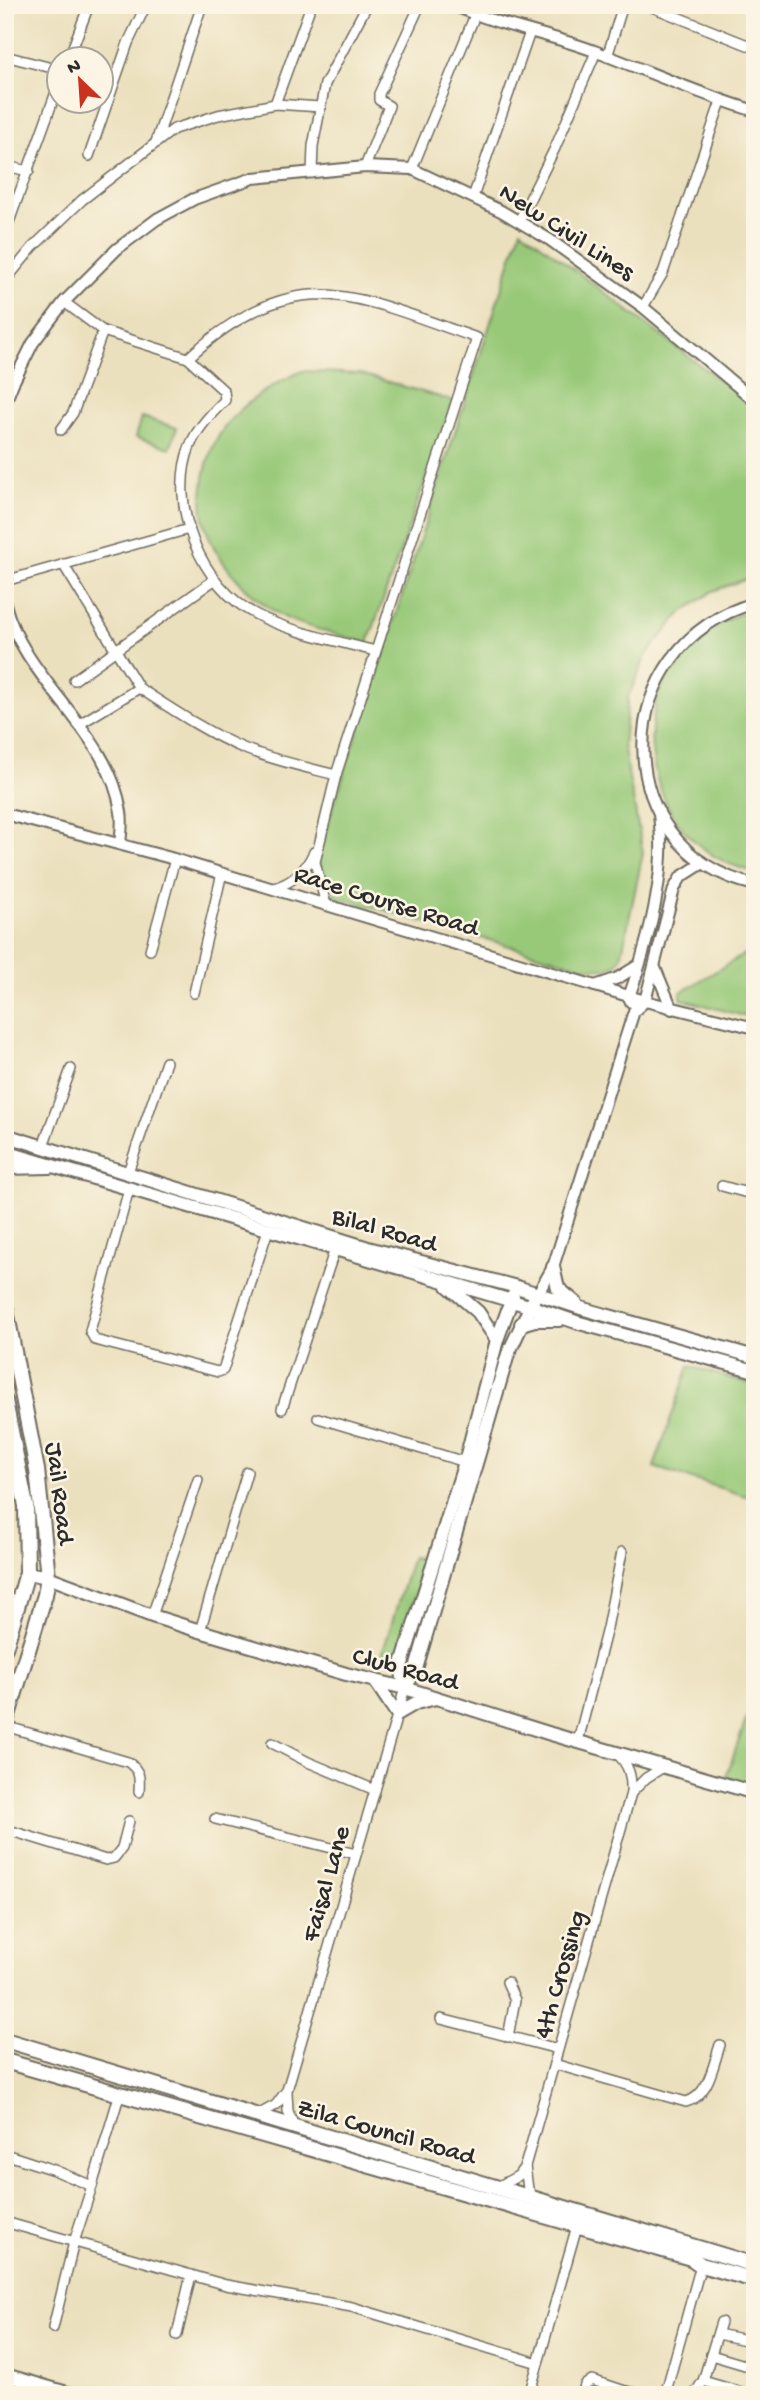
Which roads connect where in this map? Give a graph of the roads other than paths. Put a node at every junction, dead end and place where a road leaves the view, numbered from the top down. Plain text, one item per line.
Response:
1 (89, 5) edge
2 (146, 5) edge
3 (202, 5) edge
4 (311, 5) edge
5 (367, 5) edge
6 (420, 5) edge
7 (453, 5) edge
8 (623, 5) edge
9 (647, 5) edge
10 (475, 15) junction
11 (530, 32) junction
12 (73, 46) edge
13 (755, 48) edge
14 (596, 52) junction
15 (5, 56) edge
16 (607, 57) junction
17 (46, 66) edge
18 (721, 101) junction
19 (275, 104) junction
20 (321, 107) junction
21 (755, 111) edge
22 (48, 116) edge
23 (156, 142) junction
24 (89, 156) dead end
25 (5, 166) edge
26 (365, 167) junction
27 (412, 169) junction
28 (29, 172) junction
29 (312, 173) junction
30 (473, 197) junction
31 (519, 221) junction
32 (5, 233) edge
33 (5, 281) edge
34 (64, 302) junction
35 (643, 307) junction
36 (103, 331) junction
37 (188, 358) junction
38 (755, 401) edge
39 (5, 403) edge
40 (61, 430) dead end
41 (189, 529) junction
42 (63, 564) junction
43 (214, 580) junction
44 (5, 581) edge
45 (755, 603) edge
46 (5, 604) edge
47 (116, 649) junction
48 (374, 651) junction
49 (74, 680) dead end
50 (139, 688) junction
51 (78, 725) junction
52 (336, 775) junction
53 (659, 811) junction
54 (5, 814) edge
55 (120, 844) junction
56 (318, 844) junction
57 (175, 859) junction
58 (703, 863) junction
59 (222, 873) junction
60 (755, 885) edge
61 (274, 888) junction
62 (326, 905) junction
63 (150, 950) dead end
64 (640, 965) junction
65 (655, 968) junction
66 (595, 986) junction
67 (194, 993) dead end
68 (629, 997) junction
69 (645, 1001) junction
70 (672, 1009) junction
71 (634, 1011) junction
72 (755, 1028) edge
73 (166, 1062) dead end
74 (71, 1069) dead end
75 (5, 1135) edge
76 (43, 1146) junction
77 (5, 1152) edge
78 (50, 1166) junction
79 (5, 1167) edge
80 (128, 1172) junction
81 (722, 1185) dead end
82 (130, 1189) junction
83 (755, 1195) edge
84 (268, 1230) junction
85 (335, 1249) junction
86 (553, 1267) junction
87 (442, 1282) junction
88 (517, 1287) junction
89 (537, 1295) junction
90 (511, 1301) junction
91 (5, 1305) edge
92 (529, 1306) junction
93 (583, 1309) junction
94 (576, 1322) junction
95 (521, 1324) junction
96 (498, 1339) junction
97 (755, 1357) edge
98 (755, 1371) edge
99 (5, 1401) edge
100 (282, 1409) dead end
101 (318, 1418) dead end
102 (465, 1462) junction
103 (247, 1472) dead end
104 (198, 1480) dead end
105 (622, 1552) dead end
106 (27, 1573) junction
107 (48, 1577) junction
108 (152, 1616) junction
109 (201, 1631) junction
110 (5, 1648) edge
111 (375, 1681) junction
112 (405, 1688) junction
113 (437, 1698) junction
114 (397, 1714) junction
115 (5, 1726) edge
116 (578, 1741) junction
117 (272, 1743) dead end
118 (615, 1751) junction
119 (666, 1766) junction
120 (375, 1790) junction
121 (139, 1792) dead end
122 (631, 1793) junction
123 (755, 1793) edge
124 (215, 1819) dead end
125 (129, 1821) dead end
126 (5, 1829) edge
127 (356, 1854) junction
128 (508, 1982) dead end
129 (440, 2020) dead end
130 (508, 2037) junction
131 (5, 2040) edge
132 (720, 2045) dead end
133 (558, 2049) junction
134 (5, 2061) edge
135 (554, 2064) junction
136 (286, 2090) junction
137 (120, 2094) junction
138 (254, 2116) junction
139 (295, 2129) junction
140 (5, 2154) edge
141 (525, 2166) junction
142 (92, 2186) junction
143 (497, 2187) junction
144 (534, 2198) junction
145 (5, 2222) edge
146 (576, 2226) junction
147 (74, 2242) junction
148 (701, 2265) junction
149 (755, 2265) edge
150 (191, 2275) junction
151 (755, 2280) edge
152 (721, 2322) dead end
153 (53, 2328) dead end
154 (718, 2334) junction
155 (177, 2335) dead end
156 (755, 2342) edge
157 (711, 2355) junction
158 (538, 2363) junction
159 (755, 2368) edge
160 (5, 2375) edge
161 (703, 2381) junction
162 (5, 2393) edge
163 (626, 2393) edge
164 (12, 2395) edge
165 (74, 2395) edge
166 (529, 2395) edge
167 (582, 2395) edge
168 (646, 2395) edge
169 (665, 2395) edge
170 (694, 2395) edge
171 (752, 2395) edge

1 - 12 street
2 - 24 street
3 - 23 street
4 - 19 street
5 - 20 street
6 - 26 street
7 - 10 street
8 - 16 street
9 - 13 street
10 - 11 street
10 - 27 street
11 - 14 street
11 - 30 street
14 - 16 street
14 - 31 street
15 - 17 street
16 - 18 street
18 - 21 street
18 - 35 street
19 - 20 street
19 - 23 street
20 - 29 street
22 - 28 street
23 - 33 street
25 - 28 street
26 - 27 street, New Civil Lines
26 - 29 street, New Civil Lines
27 - 30 street, New Civil Lines
28 - 32 street
29 - 34 street, New Civil Lines
30 - 31 street, New Civil Lines
31 - 35 street, New Civil Lines
34 - 36 street
34 - 39 street, New Civil Lines
35 - 38 street, New Civil Lines
36 - 37 street
36 - 40 street
37 - 41 street
37 - 48 street
41 - 42 street
41 - 43 street
42 - 44 street
42 - 47 street
43 - 47 street
43 - 48 street
45 - 53 street
46 - 51 street
47 - 49 street
47 - 50 street
48 - 52 street
50 - 51 street
50 - 52 street
51 - 55 street
52 - 56 street
53 - 58 street
53 - 64 street
54 - 55 street, Race Course Road
55 - 57 street, Race Course Road
56 - 61 street
56 - 62 street
57 - 59 street, Race Course Road
57 - 63 street
58 - 60 street
58 - 65 street
59 - 61 street, Race Course Road
59 - 67 street
61 - 62 street, Race Course Road
62 - 66 street, Race Course Road
64 - 66 street
64 - 68 street
65 - 69 street
65 - 70 street
66 - 68 street, Race Course Road
68 - 69 street, Race Course Road
68 - 71 street
69 - 70 street, Race Course Road
69 - 71 street
70 - 72 street, Race Course Road
71 - 86 street
73 - 80 street
74 - 76 street
75 - 76 main road, Bilal Road
76 - 80 main road, Bilal Road
77 - 78 main road, Bilal Road
78 - 79 main road
78 - 82 main road, Bilal Road
80 - 88 main road, Bilal Road
81 - 83 street
82 - 84 main road, Bilal Road
82 - 84 street
84 - 85 main road, Bilal Road
85 - 87 main road, Bilal Road
85 - 100 street
86 - 89 street
86 - 93 main road
87 - 90 main road, Bilal Road
87 - 96 main road
88 - 89 main road, Bilal Road
88 - 90 main road, Faisal Lane
89 - 92 main road, Faisal Lane
89 - 93 main road, Bilal Road
90 - 92 main road, Bilal Road
90 - 96 main road, Faisal Lane
91 - 107 main road, Jail Road
92 - 94 main road, Bilal Road
92 - 95 main road, Faisal Lane
93 - 97 main road, Bilal Road
94 - 95 main road
94 - 98 main road, Bilal Road
95 - 112 main road, Faisal Lane
96 - 102 main road, Faisal Lane
99 - 106 main road, Jail Road
101 - 102 street
102 - 112 main road, Faisal Lane
103 - 109 street
104 - 108 street
105 - 116 street
106 - 107 main road, Club Road
106 - 110 main road, Jail Road
107 - 108 main road, Club Road
107 - 115 main road, Jail Road
108 - 109 main road, Club Road
109 - 111 main road, Club Road
111 - 112 main road, Club Road
111 - 114 main road
112 - 113 main road, Club Road
112 - 114 street, Faisal Lane
113 - 114 main road
113 - 116 main road, Club Road
114 - 120 street, Faisal Lane
115 - 121 street
116 - 118 main road, Club Road
117 - 120 street
118 - 119 main road, Club Road
118 - 122 street
119 - 122 street
119 - 123 main road, Club Road
120 - 127 street, Faisal Lane
122 - 133 street, 4th Crossing
124 - 127 street
125 - 126 street
127 - 136 street, Faisal Lane
128 - 130 street
129 - 130 street
130 - 133 street
131 - 138 main road, Zila Council Road
132 - 135 street
133 - 135 street, 4th Crossing
134 - 137 main road, Zila Council Road
135 - 141 street, 4th Crossing
136 - 138 street, Faisal Lane
136 - 139 street, Faisal Lane
137 - 142 street
137 - 146 main road, Zila Council Road
138 - 139 main road, Zila Council Road
139 - 143 main road, Zila Council Road
140 - 142 street
141 - 143 street
141 - 144 street
142 - 147 street
143 - 144 main road, Zila Council Road
144 - 149 main road, Zila Council Road
145 - 147 street
146 - 148 main road, Zila Council Road
146 - 158 street
147 - 150 street
147 - 153 street
148 - 151 main road, Zila Council Road
148 - 169 street
150 - 155 street
150 - 158 street
152 - 154 street
154 - 156 street
154 - 157 street
157 - 159 street
157 - 161 street
158 - 166 street
160 - 165 main road
161 - 170 street
161 - 171 street
162 - 164 main road
163 - 167 street
163 - 168 street

